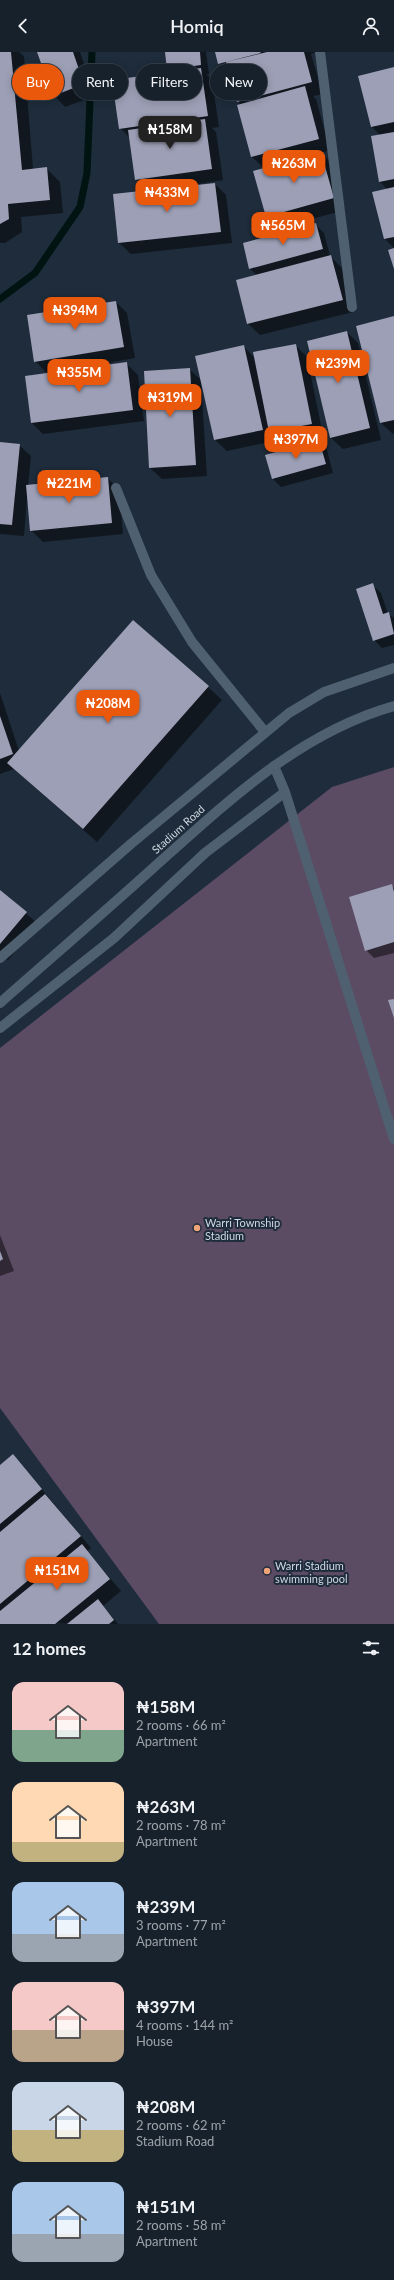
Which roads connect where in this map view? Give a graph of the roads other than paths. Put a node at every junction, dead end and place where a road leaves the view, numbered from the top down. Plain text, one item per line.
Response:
1 (320, 52) edge
2 (352, 307) dead end
3 (116, 488) dead end
4 (394, 668) edge
5 (394, 706) edge
6 (265, 732) junction
7 (274, 766) junction
8 (285, 792) junction
9 (0, 958) edge
10 (0, 1003) edge
11 (0, 1028) edge
12 (394, 1139) edge

1 - 2 street
3 - 6 street
4 - 6 street, Stadium Road
5 - 7 street, Stadium Road
6 - 9 street, Stadium Road
7 - 8 street
7 - 10 street, Stadium Road
8 - 11 street
8 - 12 street

